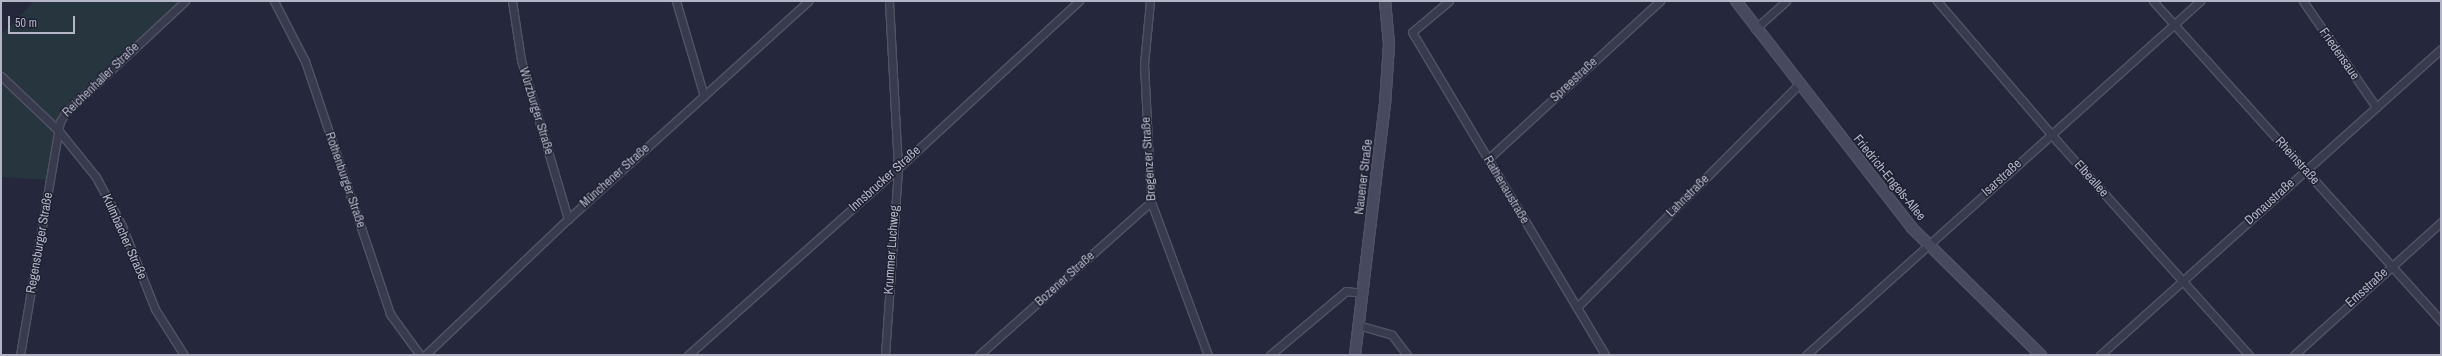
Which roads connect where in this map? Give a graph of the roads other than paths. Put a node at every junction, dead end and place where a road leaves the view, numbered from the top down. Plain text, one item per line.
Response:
1 (185, 1) edge
2 (274, 1) edge
3 (512, 1) edge
4 (676, 1) edge
5 (808, 1) edge
6 (889, 1) edge
7 (1079, 1) edge
8 (1150, 1) edge
9 (1385, 1) edge
10 (1449, 1) edge
11 (1660, 1) edge
12 (1736, 1) edge
13 (1786, 1) edge
14 (1937, 1) edge
15 (2153, 1) edge
16 (2200, 1) edge
17 (2303, 1) edge
18 (2174, 25) junction
19 (1754, 29) junction
20 (2441, 49) edge
21 (1, 76) edge
22 (1798, 85) junction
23 (704, 96) junction
24 (2376, 106) junction
25 (58, 130) junction
26 (2051, 134) junction
27 (1488, 159) junction
28 (898, 168) junction
29 (2305, 170) junction
30 (1151, 202) junction
31 (568, 219) junction
32 (2441, 222) edge
33 (1928, 245) junction
34 (2391, 267) junction
35 (2182, 280) junction
36 (1362, 292) junction
37 (1577, 307) junction
38 (2441, 321) edge
39 (1358, 325) junction
40 (20, 355) edge
41 (184, 355) edge
42 (420, 355) edge
43 (425, 355) edge
44 (688, 355) edge
45 (885, 355) edge
46 (980, 355) edge
47 (1208, 355) edge
48 (1270, 355) edge
49 (1355, 355) edge
50 (1407, 355) edge
51 (1605, 355) edge
52 (1806, 355) edge
53 (2041, 355) edge
54 (2100, 355) edge
55 (2249, 355) edge
56 (2294, 355) edge

1 - 25 street, Reichenhaller Straße
2 - 42 street, Rothenburger Straße
3 - 31 street, Würzburger Straße
4 - 23 street
5 - 23 street, Münchener Straße
6 - 28 street, Krummer Luchweg
7 - 28 street, Innsbrucker Straße
8 - 30 street, Bregenzer Straße
9 - 36 street, Nauener Straße
10 - 27 street, Rathenaustraße
11 - 27 street, Spreestraße
12 - 19 street, Friedrich-Engels-Allee
13 - 19 street
14 - 26 street, Elbeallee
15 - 18 street, Rheinstraße
16 - 18 street, Isarstraße
17 - 24 street, Friedensaue
18 - 26 street, Isarstraße
18 - 29 street, Rheinstraße
19 - 22 street, Friedrich-Engels-Allee
20 - 24 street, Donaustraße
21 - 25 street, Kulmbacher Straße
22 - 33 street, Friedrich-Engels-Allee
22 - 37 street, Lahnstraße
23 - 31 street, Münchener Straße
24 - 29 street, Donaustraße
25 - 40 street, Regensburger Straße
25 - 41 street, Kulmbacher Straße
26 - 33 street, Isarstraße
26 - 35 street, Elbeallee
27 - 37 street, Rathenaustraße
28 - 44 street, Innsbrucker Straße
28 - 45 street, Krummer Luchweg
29 - 34 street, Rheinstraße
29 - 35 street, Donaustraße
30 - 46 street, Bozener Straße
30 - 47 street, Bregenzer Straße
31 - 43 street, Münchener Straße
32 - 34 street, Emsstraße
33 - 52 street, Isarstraße
33 - 53 street, Friedrich-Engels-Allee
34 - 38 street, Rheinstraße
34 - 56 street, Emsstraße
35 - 54 street, Donaustraße
35 - 55 street, Elbeallee
36 - 39 street, Nauener Straße
36 - 48 street
37 - 51 street, Rathenaustraße
39 - 49 street, Nauener Straße
39 - 50 street

